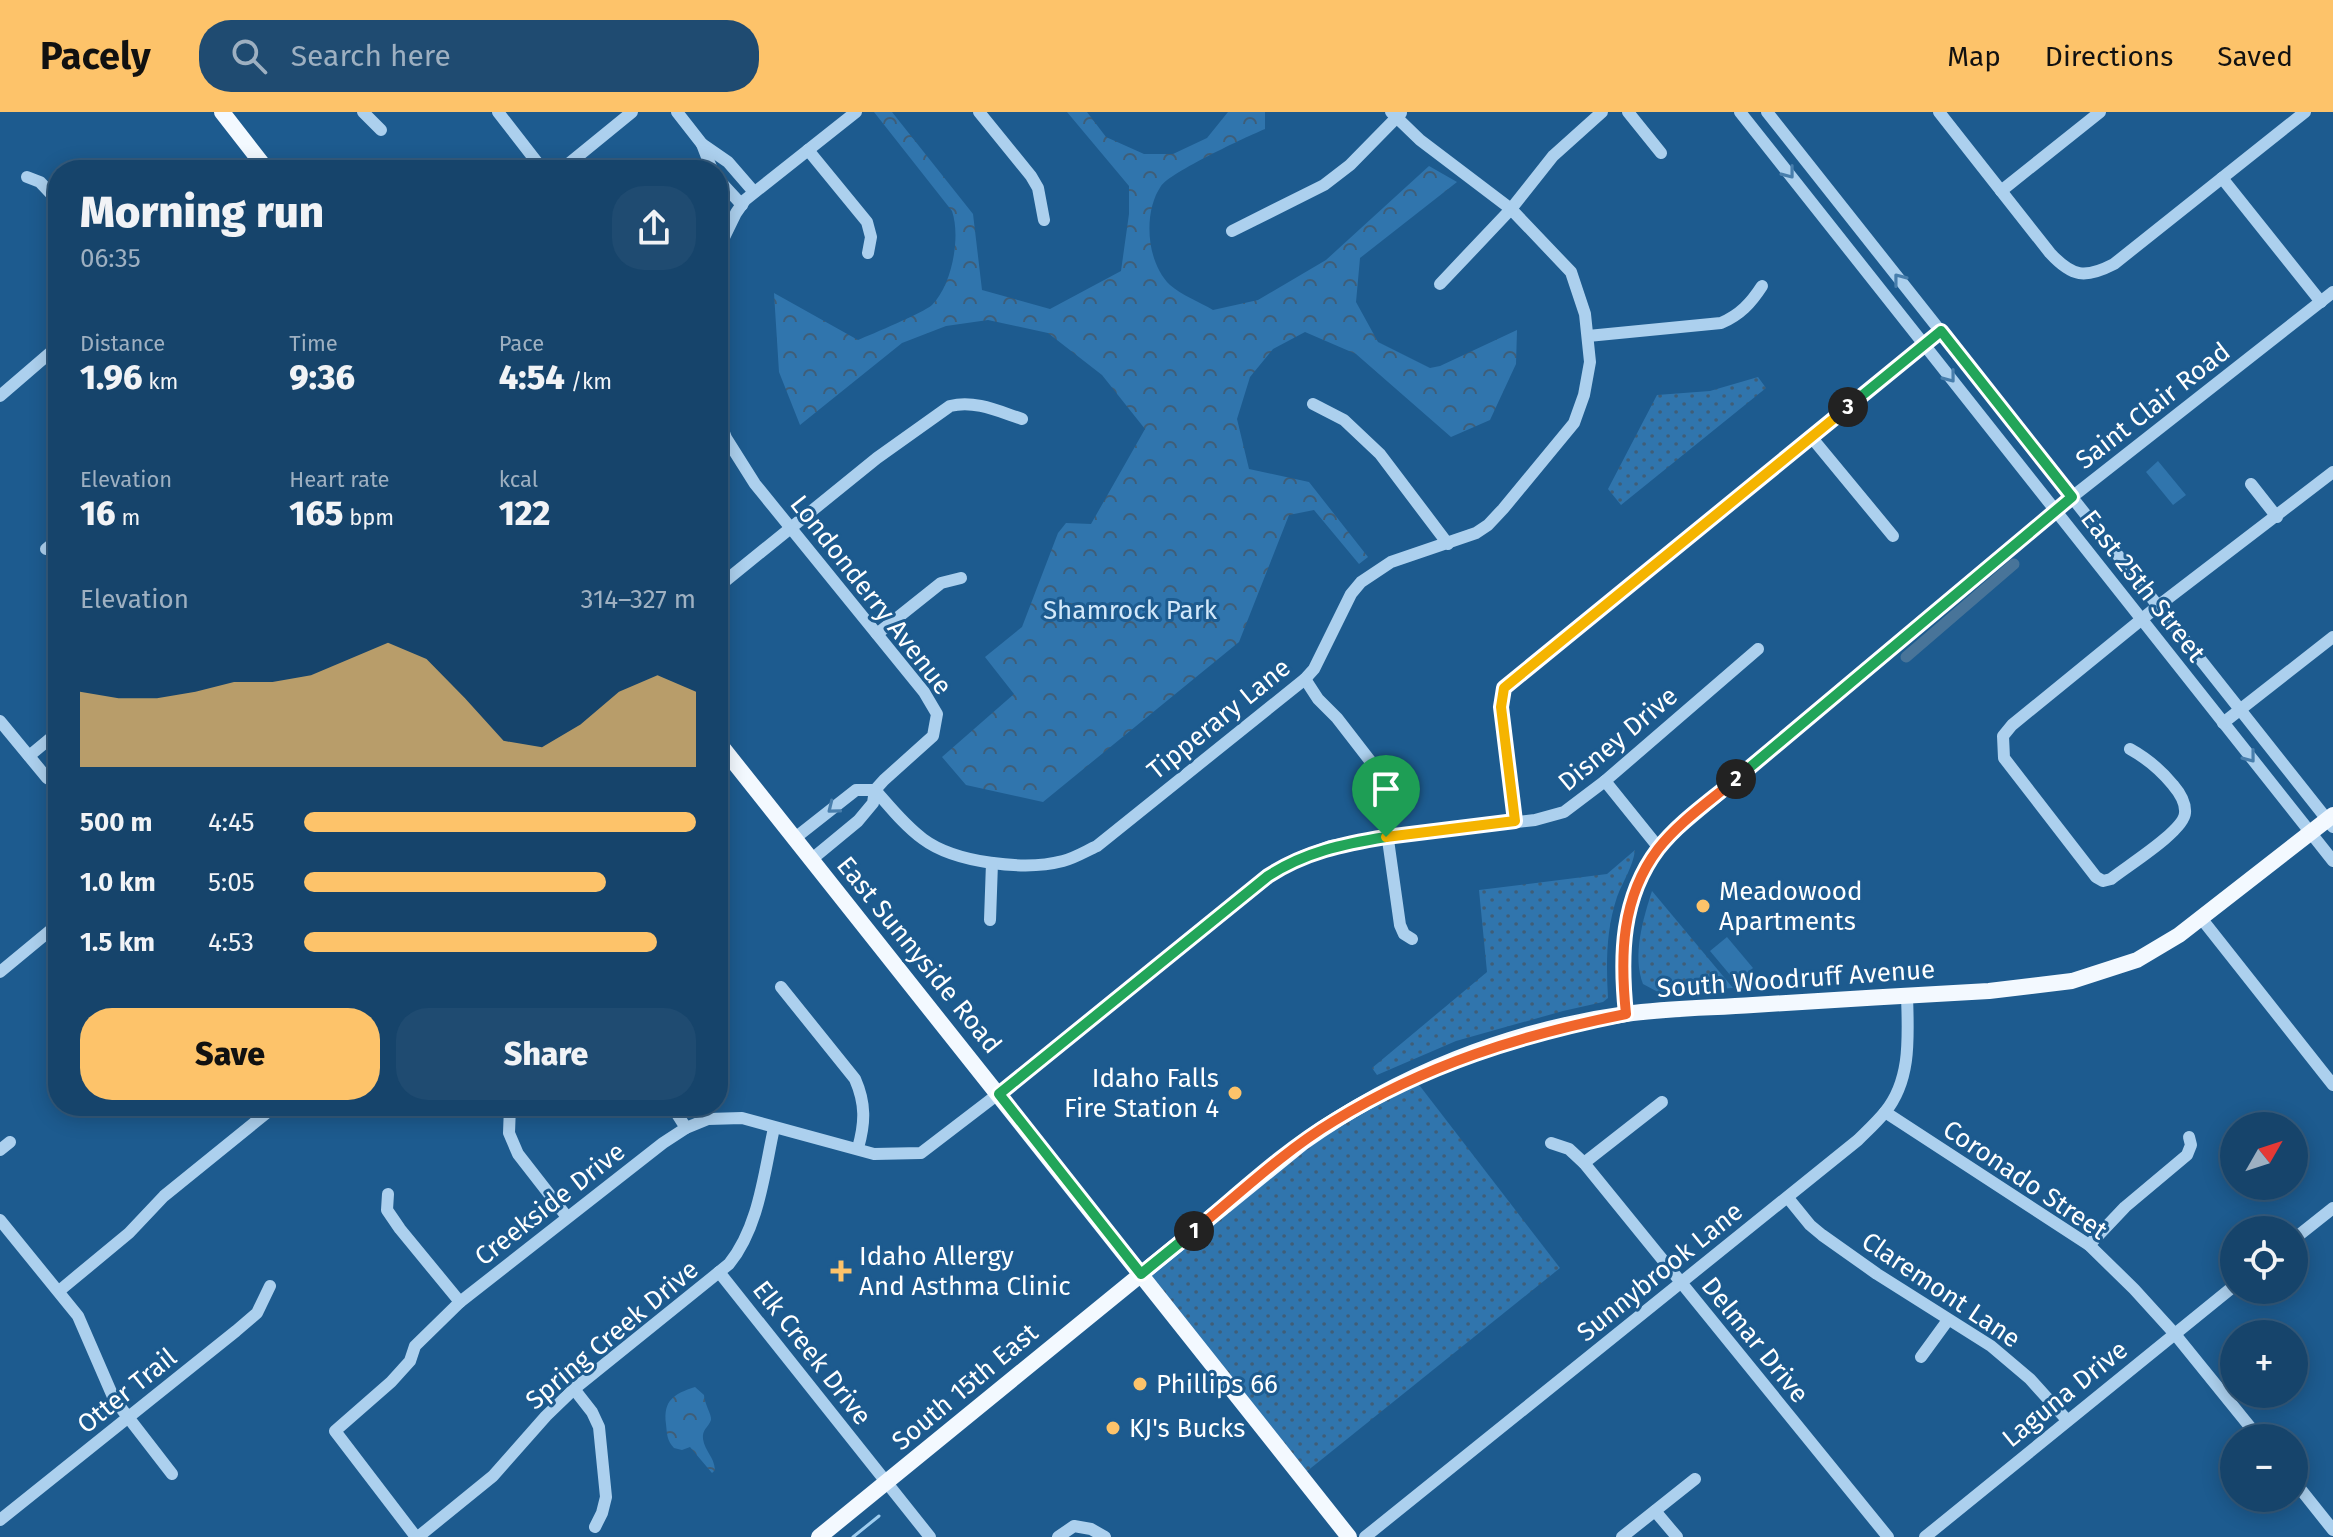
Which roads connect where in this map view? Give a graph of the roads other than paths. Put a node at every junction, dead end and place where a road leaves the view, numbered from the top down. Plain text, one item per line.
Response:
1 (222, 112) edge
2 (363, 112) edge
3 (498, 112) edge
4 (632, 112) edge
5 (677, 112) edge
6 (856, 112) edge
7 (979, 112) edge
8 (1602, 112) edge
9 (1628, 112) edge
10 (1740, 112) edge
11 (1767, 112) edge
12 (1939, 112) edge
13 (2100, 112) edge
14 (2305, 112) edge
15 (1396, 114) edge
16 (381, 130) dead end
17 (702, 144) junction
18 (808, 150) junction
19 (1661, 153) dead end
20 (259, 160) edge
21 (535, 160) edge
22 (573, 160) edge
23 (708, 160) edge
24 (725, 160) edge
25 (728, 162) edge
26 (27, 177) dead end
27 (2222, 178) junction
28 (48, 190) edge
29 (728, 190) edge
30 (2001, 191) junction
31 (754, 192) junction
32 (742, 205) junction
33 (1511, 209) junction
34 (1044, 220) dead end
35 (728, 229) edge
36 (1232, 231) dead end
37 (868, 253) dead end
38 (1440, 284) dead end
39 (1762, 286) dead end
40 (2333, 292) edge
41 (2321, 302) junction
42 (1941, 331) junction
43 (1588, 336) junction
44 (1924, 344) junction
45 (48, 355) edge
46 (0, 396) edge
47 (1313, 404) dead end
48 (1022, 419) dead end
49 (1812, 438) junction
50 (728, 439) edge
51 (2333, 472) edge
52 (2251, 484) dead end
53 (2072, 497) junction
54 (2056, 511) junction
55 (2277, 517) junction
56 (792, 529) junction
57 (1893, 536) dead end
58 (1448, 544) junction
59 (961, 578) dead end
60 (728, 579) edge
61 (2158, 606) junction
62 (2142, 620) junction
63 (877, 634) junction
64 (2333, 637) edge
65 (1758, 649) dead end
66 (1305, 679) junction
67 (2240, 709) junction
68 (0, 721) edge
69 (2223, 723) junction
70 (48, 740) edge
71 (2130, 749) dead end
72 (728, 754) edge
73 (29, 756) junction
74 (48, 779) edge
75 (1605, 781) junction
76 (875, 790) junction
77 (1515, 821) junction
78 (2331, 821) edge
79 (2311, 833) junction
80 (1386, 837) junction
81 (795, 838) junction
82 (1659, 848) junction
83 (812, 859) junction
84 (2333, 861) edge
85 (992, 863) junction
86 (990, 920) dead end
87 (2206, 923) junction
88 (48, 932) edge
89 (1412, 939) dead end
90 (0, 972) edge
91 (781, 987) dead end
92 (1907, 995) junction
93 (1626, 1014) junction
94 (2333, 1085) edge
95 (999, 1094) junction
96 (1662, 1102) dead end
97 (1885, 1112) junction
98 (263, 1116) edge
99 (510, 1116) edge
100 (678, 1116) edge
101 (686, 1128) junction
102 (774, 1128) junction
103 (2189, 1137) dead end
104 (1551, 1143) dead end
105 (858, 1148) junction
106 (1584, 1163) junction
107 (388, 1194) dead end
108 (1788, 1198) junction
109 (2333, 1208) edge
110 (567, 1217) junction
111 (0, 1220) edge
112 (2308, 1228) edge
113 (2089, 1245) junction
114 (719, 1272) junction
115 (1141, 1274) junction
116 (1681, 1283) junction
117 (270, 1286) dead end
118 (59, 1291) junction
119 (2220, 1297) edge
120 (460, 1302) junction
121 (1948, 1320) junction
122 (2174, 1333) junction
123 (1921, 1357) dead end
124 (574, 1389) junction
125 (127, 1418) junction
126 (2067, 1420) junction
127 (2248, 1424) edge
128 (172, 1474) dead end
129 (1695, 1479) dead end
130 (887, 1483) junction
131 (2308, 1499) edge
132 (1655, 1511) junction
133 (0, 1520) edge
134 (595, 1527) dead end
135 (2333, 1530) edge
136 (417, 1537) edge
137 (819, 1537) edge
138 (930, 1537) edge
139 (1058, 1537) edge
140 (1105, 1537) edge
141 (1349, 1537) edge
142 (1365, 1537) edge
143 (1622, 1537) edge
144 (1677, 1537) edge
145 (1888, 1537) edge
146 (1925, 1537) edge

1 - 20 main road
2 - 16 street
3 - 21 street
4 - 22 street
5 - 17 street
6 - 18 street
7 - 34 street
8 - 33 street
9 - 19 street
10 -> 44 street, East 25th Street
42 -> 11 street, East 25th Street
12 - 30 street
13 - 30 street
14 - 27 street
15 - 33 street, Tipperary Lane
15 - 36 street
17 - 23 street
17 - 24 street
18 - 31 street
18 - 37 street
25 - 31 street
26 - 28 street
27 - 30 street
27 - 41 street
29 - 32 street
31 - 32 street
32 - 35 street
33 - 38 street
33 - 43 street, Tipperary Lane
39 - 43 street
40 - 41 street, Saint Clair Road
41 - 53 street, Saint Clair Road
42 - 44 street
42 - 53 street, East 25th Street
43 - 58 street, Tipperary Lane
44 - 49 street
44 -> 54 street, East 25th Street
45 - 46 street
47 - 58 street
48 - 56 street
49 - 57 street
49 - 77 street
50 - 56 street, Londonderry Avenue
51 - 55 street
52 - 55 street
53 - 54 street, Saint Clair Road
53 - 61 street, East 25th Street
54 - 62 street, East 25th Street
54 - 82 street, Saint Clair Road
55 - 61 street
56 - 60 street
56 - 63 street, Londonderry Avenue
58 - 66 street, Tipperary Lane
59 - 63 street
61 - 62 street
61 - 67 street, East 25th Street
62 - 69 street, East 25th Street
62 - 71 street
63 - 76 street, Londonderry Avenue
64 - 67 street
65 - 75 street, Disney Drive
66 - 80 street
66 - 85 street, Tipperary Lane
67 - 69 street
67 - 78 street, East 25th Street
68 - 73 street
69 -> 79 street, East 25th Street
70 - 73 street
72 - 81 main road, East Sunnyside Road
73 - 74 street
75 - 77 street, Disney Drive
75 - 82 street
76 -> 81 street, Londonderry Avenue
76 - 83 street, Londonderry Avenue
76 - 85 street, Tipperary Lane
77 - 80 street, Disney Drive
78 - 79 main road, South Woodruff Avenue
79 - 84 street, East 25th Street
79 - 87 main road, South Woodruff Avenue
80 - 89 street
80 - 95 street, Disney Drive
81 - 83 main road, East Sunnyside Road
82 - 93 street, Saint Clair Road
83 - 95 main road, East Sunnyside Road
85 - 86 street
87 - 92 main road, South Woodruff Avenue
87 - 94 street
88 - 90 street
91 - 105 street
92 - 93 main road, South Woodruff Avenue
92 - 97 street, Sunnybrook Lane
93 - 115 main road, South Woodruff Avenue
95 - 105 street, Creekside Drive
95 - 115 main road, East Sunnyside Road
96 - 106 street
97 - 108 street, Sunnybrook Lane
97 - 113 street, Coronado Street
98 - 118 street
99 - 110 street
100 - 101 street
101 - 102 street, Creekside Drive
101 - 110 street, Creekside Drive
102 - 105 street, Creekside Drive
102 - 114 street, Spring Creek Drive
103 - 113 street
104 - 106 street, Delmar Drive
106 - 116 street, Delmar Drive
107 - 120 street
108 - 116 street, Sunnybrook Lane
108 - 121 street, Claremont Lane
109 - 112 street
110 - 120 street, Creekside Drive
111 - 118 street
113 - 122 street, Coronado Street
114 - 124 street, Spring Creek Drive
114 - 130 street, Elk Creek Drive
115 - 130 main road, South 15th East
115 - 141 main road, East Sunnyside Road
116 - 142 street, Sunnybrook Lane
116 - 145 street, Delmar Drive
117 - 125 street, Otter Trail
118 - 125 street
119 - 122 street, Laguna Drive
120 - 136 street, Creekside Drive
121 - 123 street
121 - 126 street, Claremont Lane
122 - 126 street, Laguna Drive
122 - 127 street, Coronado Street
124 - 134 street
124 - 136 street, Spring Creek Drive
125 - 128 street
125 - 133 street, Otter Trail
126 - 146 street, Laguna Drive
129 - 132 street
130 - 137 main road, South 15th East
130 - 138 street, Elk Creek Drive
131 - 135 street
132 - 143 street
132 - 144 street
139 - 140 street

